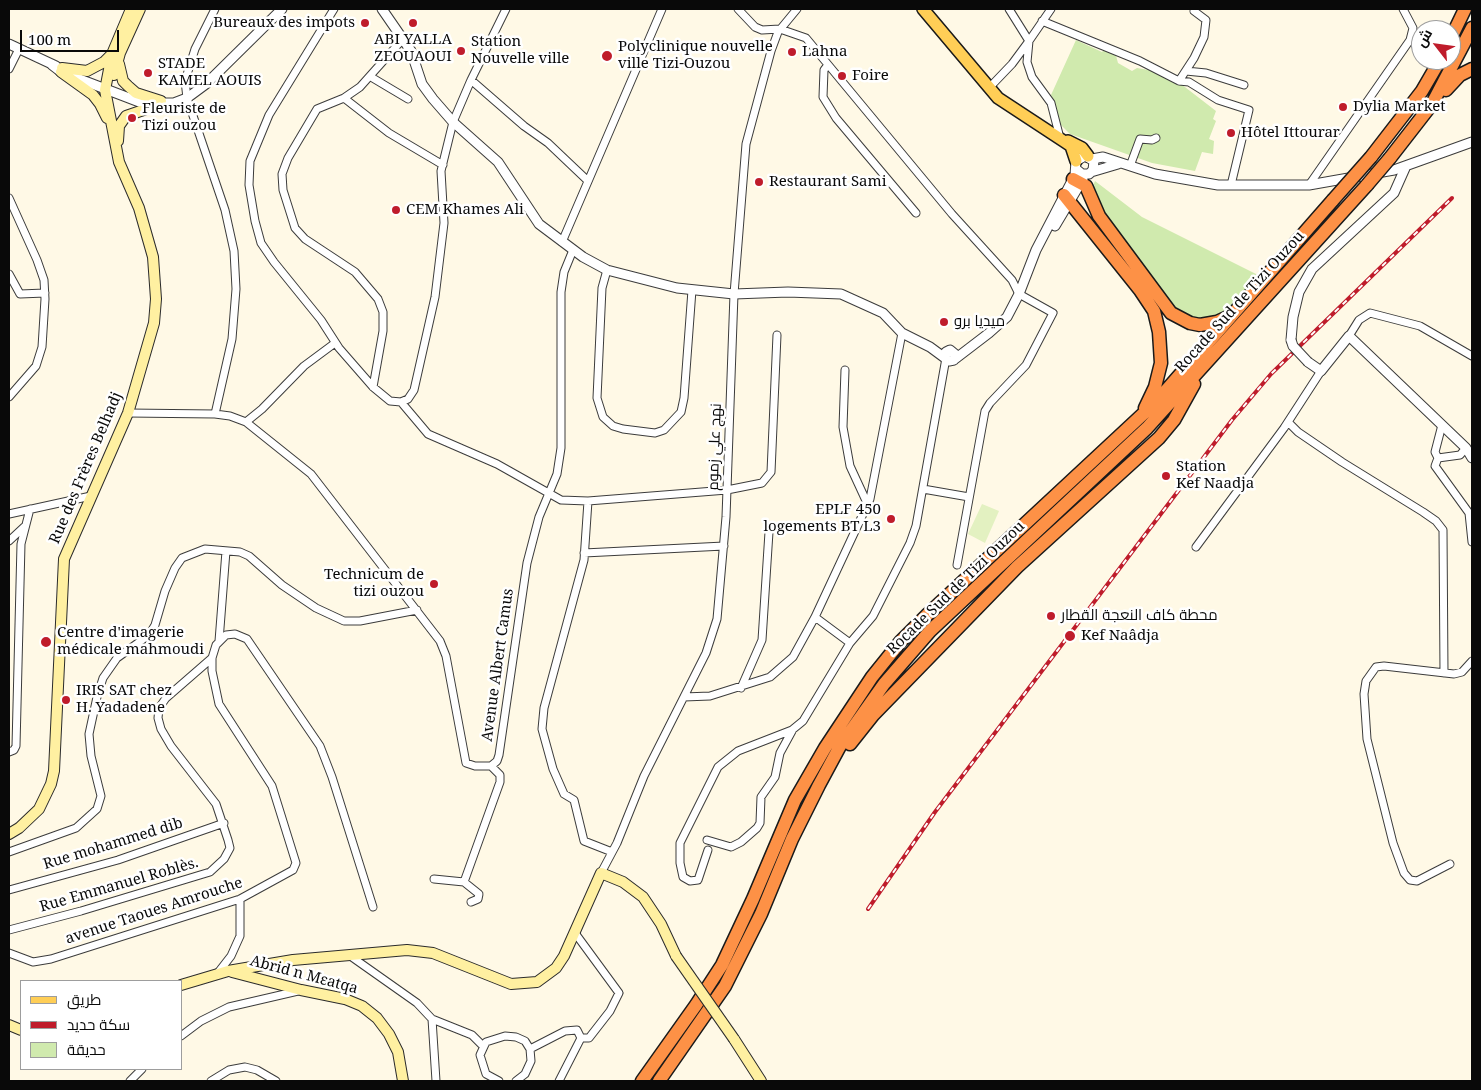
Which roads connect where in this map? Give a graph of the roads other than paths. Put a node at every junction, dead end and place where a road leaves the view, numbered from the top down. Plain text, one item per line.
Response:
1 (131, 9) edge
2 (140, 9) edge
3 (215, 9) edge
4 (282, 9) edge
5 (334, 9) edge
6 (382, 9) edge
7 (506, 9) edge
8 (662, 9) edge
9 (738, 9) edge
10 (797, 9) edge
11 (923, 9) edge
12 (1009, 9) edge
13 (1051, 9) edge
14 (1403, 9) edge
15 (1194, 11) dead end
16 (1042, 21) junction
17 (1472, 28) edge
18 (780, 29) junction
19 (402, 40) junction
20 (1029, 41) junction
21 (9, 44) edge
22 (19, 49) junction
23 (116, 54) junction
24 (827, 66) junction
25 (58, 68) junction
26 (9, 69) edge
27 (1472, 69) edge
28 (1434, 70) edge
29 (1186, 71) junction
30 (370, 77) junction
31 (471, 80) junction
32 (1179, 81) junction
33 (1244, 85) dead end
34 (108, 88) junction
35 (989, 88) junction
36 (188, 98) junction
37 (344, 98) junction
38 (408, 99) dead end
39 (161, 102) junction
40 (1432, 104) junction
41 (453, 122) junction
42 (112, 129) junction
43 (1060, 138) junction
44 (1156, 138) dead end
45 (1472, 142) edge
46 (1090, 158) junction
47 (119, 162) junction
48 (443, 165) junction
49 (1127, 165) junction
50 (1406, 166) junction
51 (1081, 173) junction
52 (588, 181) junction
53 (1230, 185) junction
54 (1309, 185) junction
55 (1067, 197) junction
56 (9, 198) edge
57 (916, 213) dead end
58 (562, 242) junction
59 (573, 250) junction
60 (607, 270) junction
61 (9, 274) edge
62 (692, 290) junction
63 (45, 293) junction
64 (734, 294) junction
65 (1019, 294) junction
66 (1232, 315) junction
67 (902, 334) junction
68 (777, 335) dead end
69 (1349, 336) junction
70 (335, 343) junction
71 (950, 356) junction
72 (1472, 356) edge
73 (845, 370) dead end
74 (1201, 370) junction
75 (1320, 371) junction
76 (373, 387) junction
77 (9, 397) edge
78 (401, 402) junction
79 (128, 413) junction
80 (215, 414) junction
81 (246, 422) junction
82 (1288, 422) junction
83 (1136, 423) junction
84 (1442, 425) junction
85 (1466, 448) junction
86 (1438, 458) junction
87 (1472, 458) edge
88 (923, 488) junction
89 (727, 490) junction
90 (550, 495) junction
91 (91, 496) junction
92 (969, 498) junction
93 (588, 501) junction
94 (868, 505) junction
95 (30, 509) junction
96 (9, 514) edge
97 (24, 527) junction
98 (769, 532) dead end
99 (9, 541) edge
100 (1472, 542) edge
101 (724, 546) junction
102 (1196, 547) dead end
103 (226, 551) junction
104 (584, 553) junction
105 (957, 565) dead end
106 (417, 610) junction
107 (815, 617) junction
108 (219, 642) junction
109 (850, 643) junction
110 (212, 658) junction
111 (1472, 661) edge
112 (1444, 673) junction
113 (741, 688) junction
114 (684, 697) junction
115 (792, 730) junction
116 (9, 752) edge
117 (491, 766) junction
118 (819, 785) junction
119 (224, 823) junction
120 (9, 834) edge
121 (707, 840) dead end
122 (708, 850) dead end
123 (9, 852) edge
124 (612, 852) junction
125 (1450, 864) dead end
126 (601, 873) junction
127 (434, 879) dead end
128 (464, 882) junction
129 (9, 890) edge
130 (240, 899) junction
131 (471, 902) dead end
132 (373, 907) dead end
133 (9, 930) edge
134 (574, 933) junction
135 (9, 953) edge
136 (349, 955) junction
137 (228, 971) junction
138 (217, 974) junction
139 (182, 985) edge
140 (301, 990) junction
141 (432, 1019) junction
142 (182, 1035) edge
143 (581, 1038) junction
144 (483, 1046) junction
145 (530, 1049) junction
146 (141, 1070) edge
147 (257, 1070) junction
148 (130, 1081) edge
149 (211, 1081) edge
150 (264, 1081) edge
151 (276, 1081) edge
152 (403, 1081) edge
153 (436, 1081) edge
154 (499, 1081) edge
155 (516, 1081) edge
156 (559, 1081) edge
157 (642, 1081) edge
158 (659, 1081) edge
159 (761, 1081) edge

1 - 23 main road
2 - 23 main road
3 - 36 street
4 - 36 street
5 - 70 street
6 - 19 street
7 - 31 street
8 - 52 street
9 - 18 street
10 - 18 street, نهج علي زموم
11 - 35 main road
12 - 20 street
13 - 16 street
14 - 54 street
15 - 29 street
16 - 20 street
16 - 32 street
17 - 40 highway
18 - 24 street
18 - 64 street, نهج علي زموم
19 - 30 street
19 - 41 street
20 - 35 street
20 - 43 street
21 - 22 street
22 - 25 street
22 - 26 street
23 - 25 main road
23 - 34 main road, Rue des Frères Belhadj
23 - 39 main road
24 - 57 street
24 - 65 street
25 - 34 street
25 - 42 main road
27 - 40 highway
28 - 66 highway, Rocade Sud de Tizi Ouzou, bridge
29 - 32 street
29 - 33 street
30 - 37 street
30 - 38 street
31 - 41 street
31 - 52 street
32 - 53 street
34 - 39 street
34 - 42 main road, Rue des Frères Belhadj
35 - 43 main road
36 - 39 street
36 - 80 street
37 - 48 street
37 - 76 street
39 - 47 main road
40 - 74 highway, Rocade Sud de Tizi Ouzou, bridge
41 - 48 street
41 - 58 street
42 - 47 main road, Rue des Frères Belhadj
43 - 46 main road
43 - 51 main road
44 - 49 street
45 - 50 street
46 - 49 street
46 - 51 street
46 - 51 street
47 - 79 main road, Rue des Frères Belhadj
48 - 78 street
49 - 51 street
49 - 53 street
50 - 54 street
50 - 75 street, bridge
51 - 55 street
51 - 66 highway
52 - 58 street
53 - 54 street
55 - 65 street
55 - 83 highway
56 - 63 street
58 - 59 street
59 - 60 street
59 - 90 street, Avenue Albert Camus
60 - 62 street
60 - 62 street
61 - 63 street
62 - 64 street
63 - 77 street
64 - 67 street
64 - 89 street, نهج علي زموم
65 - 71 street
65 - 92 street
66 - 83 highway, Rocade Sud de Tizi Ouzou
67 - 71 street
67 - 94 street
68 - 89 street
69 - 72 street
69 - 75 street
69 - 84 street
70 - 76 street
70 - 81 street
71 - 88 street
73 - 94 street
74 - 118 highway, Rocade Sud de Tizi Ouzou
74 - 118 highway
75 - 82 street
76 - 78 street
78 - 90 street
79 - 80 street, Avenue Albert Camus
79 - 91 main road, Rue des Frères Belhadj
80 - 81 street, Avenue Albert Camus
81 - 106 street, Avenue Albert Camus
82 - 102 street
82 - 112 street
83 - 157 highway, Rocade Sud de Tizi Ouzou
84 - 85 street
84 - 86 street
85 - 86 street
85 - 87 street
86 - 100 street
88 - 92 street
88 - 109 street
89 - 93 street
89 - 101 street, نهج علي زموم
90 - 93 street
90 - 117 street, Avenue Albert Camus
91 - 95 street
91 - 120 main road, Rue des Frères Belhadj
92 - 105 street
93 - 104 street
94 - 107 street
95 - 96 street
95 - 97 street
97 - 99 street
97 - 116 street
98 - 113 street
101 - 104 street
101 - 114 street, نهج علي زموم
103 - 106 street
103 - 108 street
103 - 123 street
104 - 124 street
106 - 117 street, Avenue Albert Camus
107 - 109 street
107 - 113 street
108 - 110 street, avenue Taoues Amrouche
108 - 132 street
109 - 115 street
110 - 119 street, Rue Emmanuel Roblès.
110 - 130 street, avenue Taoues Amrouche
111 - 112 street
112 - 125 street
113 - 114 street
114 - 124 street, نهج علي زموم
115 - 121 street
115 - 122 street
117 - 128 street
118 - 158 highway, Rocade Sud de Tizi Ouzou
119 - 129 street, Rue mohammed dib
119 - 133 street, Rue Emmanuel Roblès.
124 - 126 street, نهج علي زموم
126 - 134 main road
126 - 159 main road, bridge
127 - 128 street
128 - 131 street
130 - 135 street, avenue Taoues Amrouche
130 - 138 street
134 - 136 main road
134 - 143 street
136 - 137 main road
136 - 141 street
137 - 138 main road, Abrid n Mɛatqa
137 - 140 main road, Abrid n Mɛatqa
138 - 139 main road, Abrid n Mɛatqa
140 - 142 street
140 - 152 main road, Abrid n Mɛatqa
141 - 144 street
141 - 153 street
143 - 145 street
143 - 156 street
144 - 145 street
144 - 154 street
145 - 155 street
146 - 148 street
147 - 149 street
147 - 150 street
147 - 151 street

